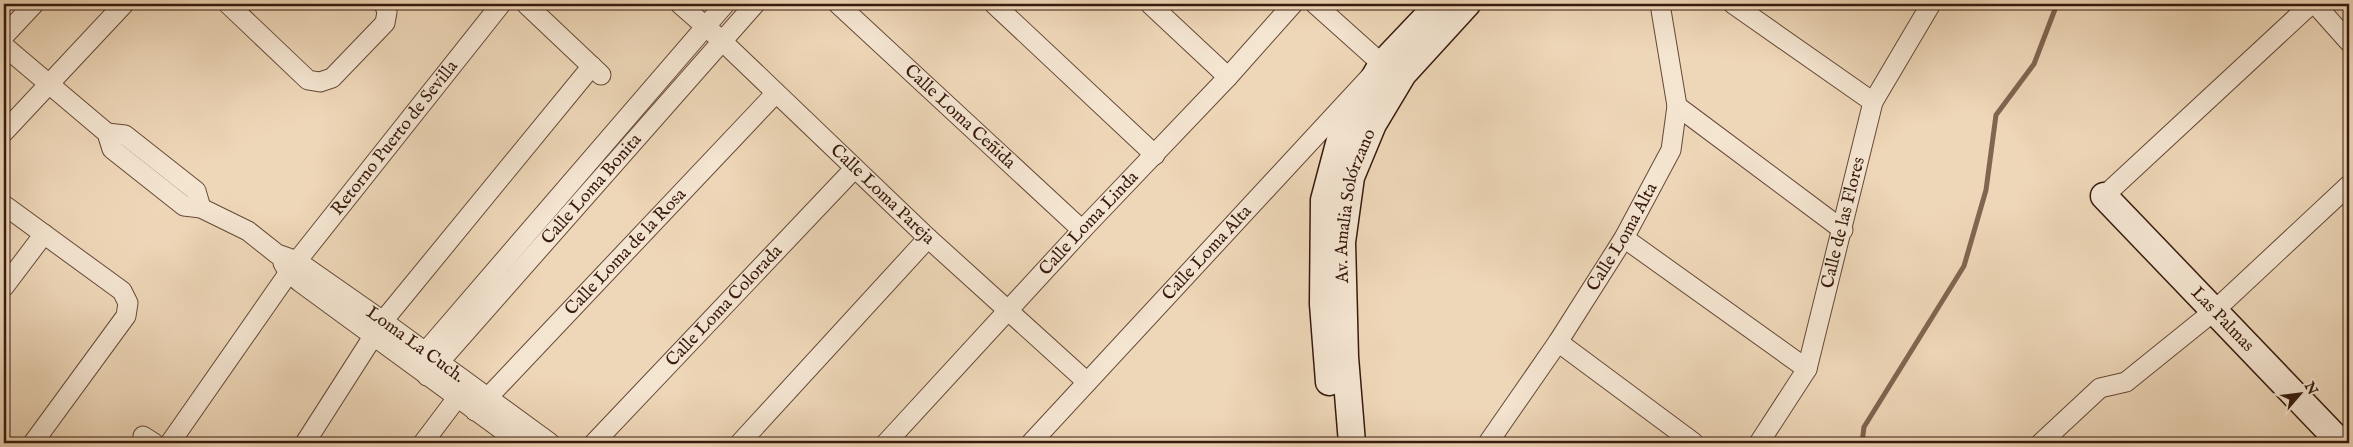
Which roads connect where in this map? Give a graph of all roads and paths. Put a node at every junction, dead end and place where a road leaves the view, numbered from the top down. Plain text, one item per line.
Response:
1 (34, 4) edge
2 (124, 4) edge
3 (228, 4) edge
4 (384, 4) edge
5 (501, 4) edge
6 (526, 4) edge
7 (680, 4) edge
8 (725, 4) edge
9 (755, 4) edge
10 (838, 4) edge
11 (994, 4) edge
12 (1150, 4) edge
13 (1293, 4) edge
14 (1316, 4) edge
15 (1439, 4) edge
16 (1466, 4) edge
17 (1660, 4) edge
18 (1733, 4) edge
19 (1931, 4) edge
20 (2311, 4) edge
21 (2315, 4) edge
22 (704, 26) junction
23 (4, 36) edge
24 (721, 40) junction
25 (2349, 42) edge
26 (4, 46) edge
27 (1382, 64) junction
28 (1228, 77) junction
29 (48, 84) junction
30 (776, 93) junction
31 (1873, 102) junction
32 (1677, 106) junction
33 (4, 132) edge
34 (1155, 156) junction
35 (854, 168) junction
36 (2349, 185) edge
37 (2104, 196) joint
38 (4, 205) edge
39 (1082, 230) junction
40 (1843, 230) junction
41 (44, 234) junction
42 (928, 238) junction
43 (1624, 238) junction
44 (293, 267) junction
45 (4, 288) edge
46 (2214, 311) junction
47 (1008, 312) junction
48 (378, 328) junction
49 (1558, 342) junction
50 (426, 364) junction
51 (1807, 369) junction
52 (1087, 382) junction
53 (457, 398) junction
54 (481, 404) junction
55 (2338, 437) edge
56 (33, 443) edge
57 (170, 443) edge
58 (305, 443) edge
59 (423, 443) edge
60 (520, 443) edge
61 (550, 443) edge
62 (594, 443) edge
63 (740, 443) edge
64 (886, 443) edge
65 (1031, 443) edge
66 (1334, 443) edge
67 (1352, 443) edge
68 (1488, 443) edge
69 (1694, 443) edge
70 (1759, 443) edge
71 (2041, 443) edge

1 - 23 street
2 - 29 street
3 - 4 street
5 - 44 street, Retorno Puerto de Sevilla
6 - 48 street
7 - 22 street, Calle Loma Pareja
8 - 22 street, Calle Loma Bonita
9 - 24 street, Calle Loma Bonita
10 - 39 street, Calle Loma Ceñida
11 - 34 street
12 - 28 street
13 - 28 street, Calle Loma Linda
14 - 27 street
15 - 27 main road, Av. Amalia Solórzano
16 - 67 main road, Av. Amalia Solórzano
17 - 32 street, Calle Loma Alta
18 - 31 street
19 - 31 street, Calle de las Flores
20 - 37 street
21 - 25 street
22 - 24 street, Calle Loma Pareja
22 - 50 street, Calle Loma Bonita
24 - 30 street, Calle Loma Pareja
24 - 50 street, Calle Loma Bonita
26 - 29 street, Loma La Cuch.
27 - 52 street, Calle Loma Alta
27 - 66 main road, Av. Amalia Solórzano
28 - 34 street, Calle Loma Linda
29 - 33 street
29 - 44 street, Loma La Cuch.
30 - 35 street, Calle Loma Pareja
30 - 54 street, Calle Loma de la Rosa
31 - 40 street, Calle de las Flores
32 - 40 street
32 - 43 street, Calle Loma Alta
34 - 39 street, Calle Loma Linda
35 - 42 street, Calle Loma Pareja
35 - 62 street, Calle Loma Colorada
36 - 46 street
37 - 46 main road, Las Palmas
38 - 41 street
39 - 47 street, Calle Loma Linda
40 - 51 street, Calle de las Flores
41 - 45 street
41 - 56 street
42 - 47 street, Calle Loma Pareja
42 - 63 street
43 - 49 street, Calle Loma Alta
43 - 51 street
44 - 48 street, Loma La Cuch.
44 - 57 street, Retorno Puerto de Sevilla
46 - 55 main road, Las Palmas
46 - 71 street
47 - 52 street, Calle Loma Pareja
47 - 64 street, Calle Loma Linda
48 - 50 street, Loma La Cuch.
48 - 58 street
49 - 68 street, Calle Loma Alta
49 - 69 street
50 - 53 street, Loma La Cuch.
50 - 54 street, Loma La Cuch.
51 - 70 street, Calle de las Flores
52 - 65 street, Calle Loma Alta
53 - 54 street, Loma La Cuch.
53 - 59 street
54 - 60 street, Loma La Cuch.
54 - 61 street, Loma La Cuch.

